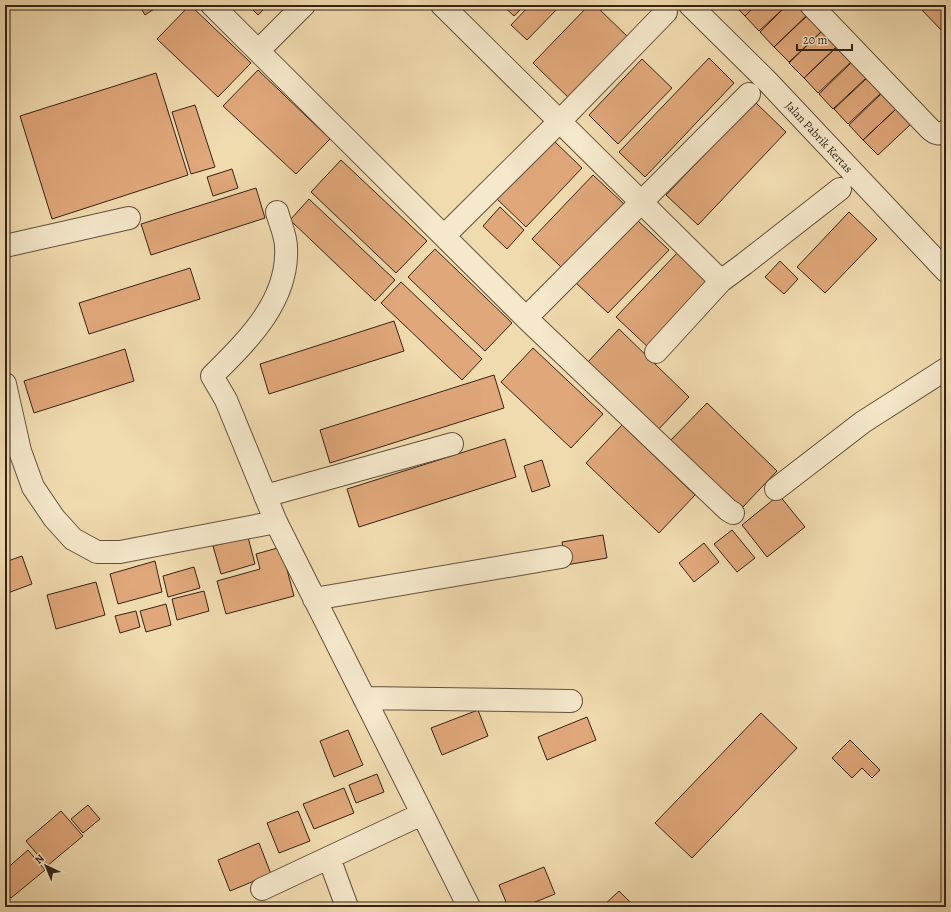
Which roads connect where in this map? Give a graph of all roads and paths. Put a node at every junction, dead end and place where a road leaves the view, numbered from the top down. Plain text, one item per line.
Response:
1 (304, 5) edge
2 (442, 5) edge
3 (690, 5) edge
4 (811, 5) edge
5 (214, 6) edge
6 (666, 12) dead end
7 (258, 51) junction
8 (749, 94) dead end
9 (559, 122) junction
10 (946, 131) edge
11 (840, 189) dead end
12 (641, 203) junction
13 (277, 212) dead end
14 (129, 218) dead end
15 (444, 236) junction
16 (5, 246) edge
17 (946, 271) edge
18 (721, 281) junction
19 (526, 318) junction
20 (656, 352) dead end
21 (946, 369) edge
22 (5, 384) edge
23 (452, 444) dead end
24 (776, 489) dead end
25 (265, 496) junction
26 (733, 513) dead end
27 (276, 522) junction
28 (560, 556) dead end
29 (314, 599) junction
30 (364, 698) junction
31 (571, 701) dead end
32 (422, 814) junction
33 (329, 858) junction
34 (262, 889) dead end
35 (347, 907) edge
36 (469, 907) edge

1 - 7 street
2 - 9 street
3 - 17 street, Jalan Pabrik Kertas
4 - 10 street
5 - 7 street
6 - 9 street
7 - 15 street
8 - 12 street
9 - 12 street
9 - 15 street
11 - 18 street
12 - 18 street
12 - 19 street
13 - 25 street
14 - 16 street
15 - 19 street
18 - 20 street
19 - 26 street
21 - 24 street
22 - 27 street
23 - 25 street
25 - 27 street
27 - 29 street
28 - 29 street
29 - 30 street
30 - 31 street
30 - 32 street
32 - 33 street
32 - 36 street
33 - 34 street
33 - 35 street

